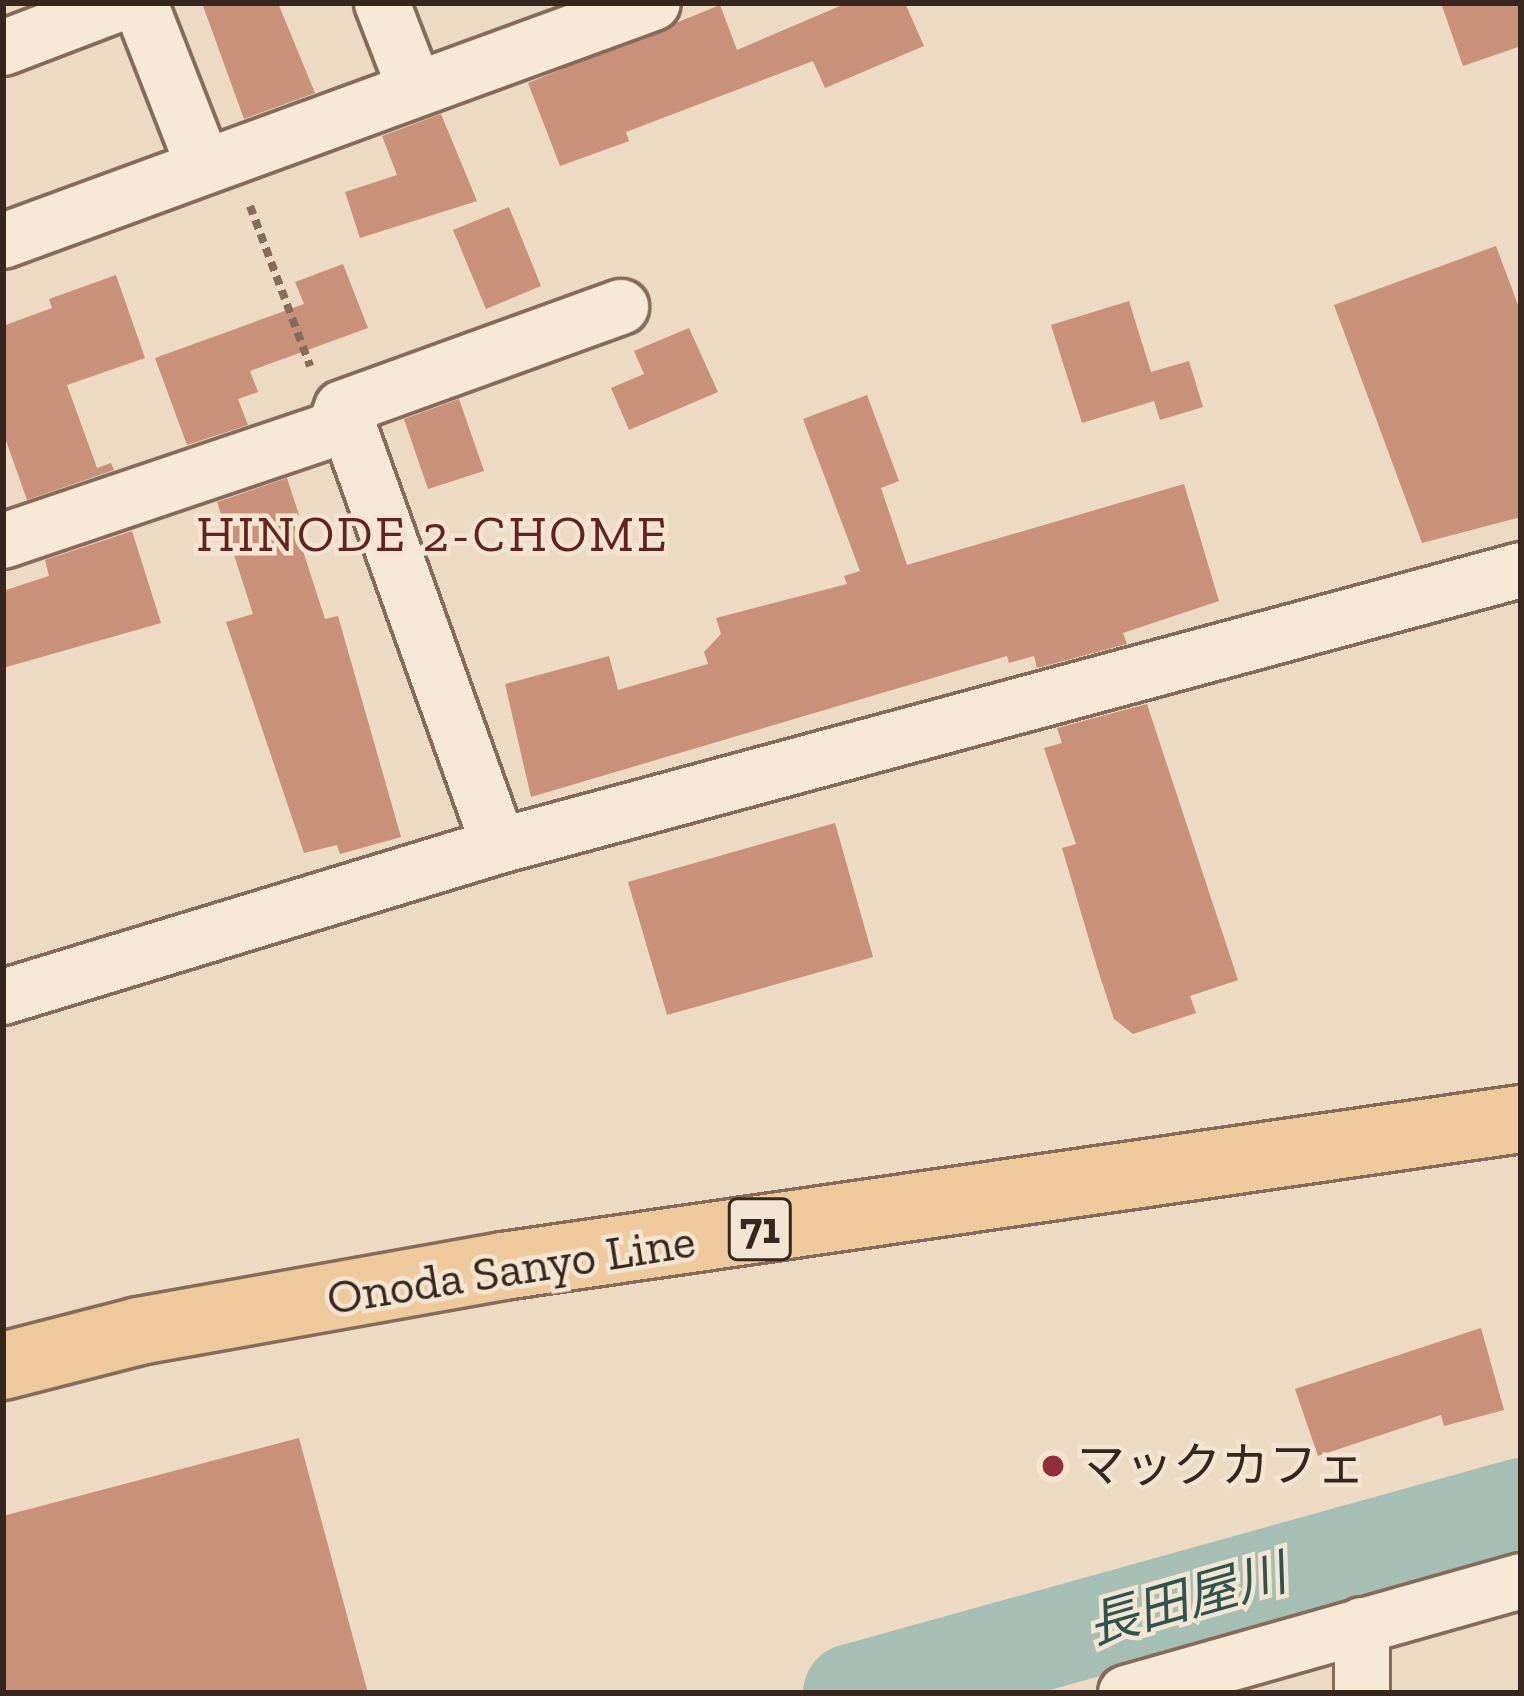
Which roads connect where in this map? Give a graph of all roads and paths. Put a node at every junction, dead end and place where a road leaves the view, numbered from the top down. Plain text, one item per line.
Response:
1 (121, 3) edge
2 (140, 3) edge
3 (382, 3) edge
4 (653, 3) edge
5 (3, 48) edge
6 (414, 86) junction
7 (216, 160) junction
8 (3, 241) edge
9 (621, 308) dead end
10 (338, 418) junction
11 (3, 541) edge
12 (1521, 570) edge
13 (499, 846) junction
14 (3, 997) edge
15 (1521, 1119) edge
16 (3, 1366) edge
17 (1521, 1581) edge
18 (1362, 1625) junction
19 (1155, 1689) edge
20 (1362, 1693) edge

1 - 5 street
2 - 7 street
3 - 6 street
4 - 6 street
6 - 7 street
7 - 8 street
7 - 10 path
9 - 10 street
10 - 11 street
10 - 13 street
12 - 13 street
13 - 14 street
15 - 16 main road, Onoda Sanyo Line / 71
17 - 18 street
18 - 19 street
18 - 20 street

